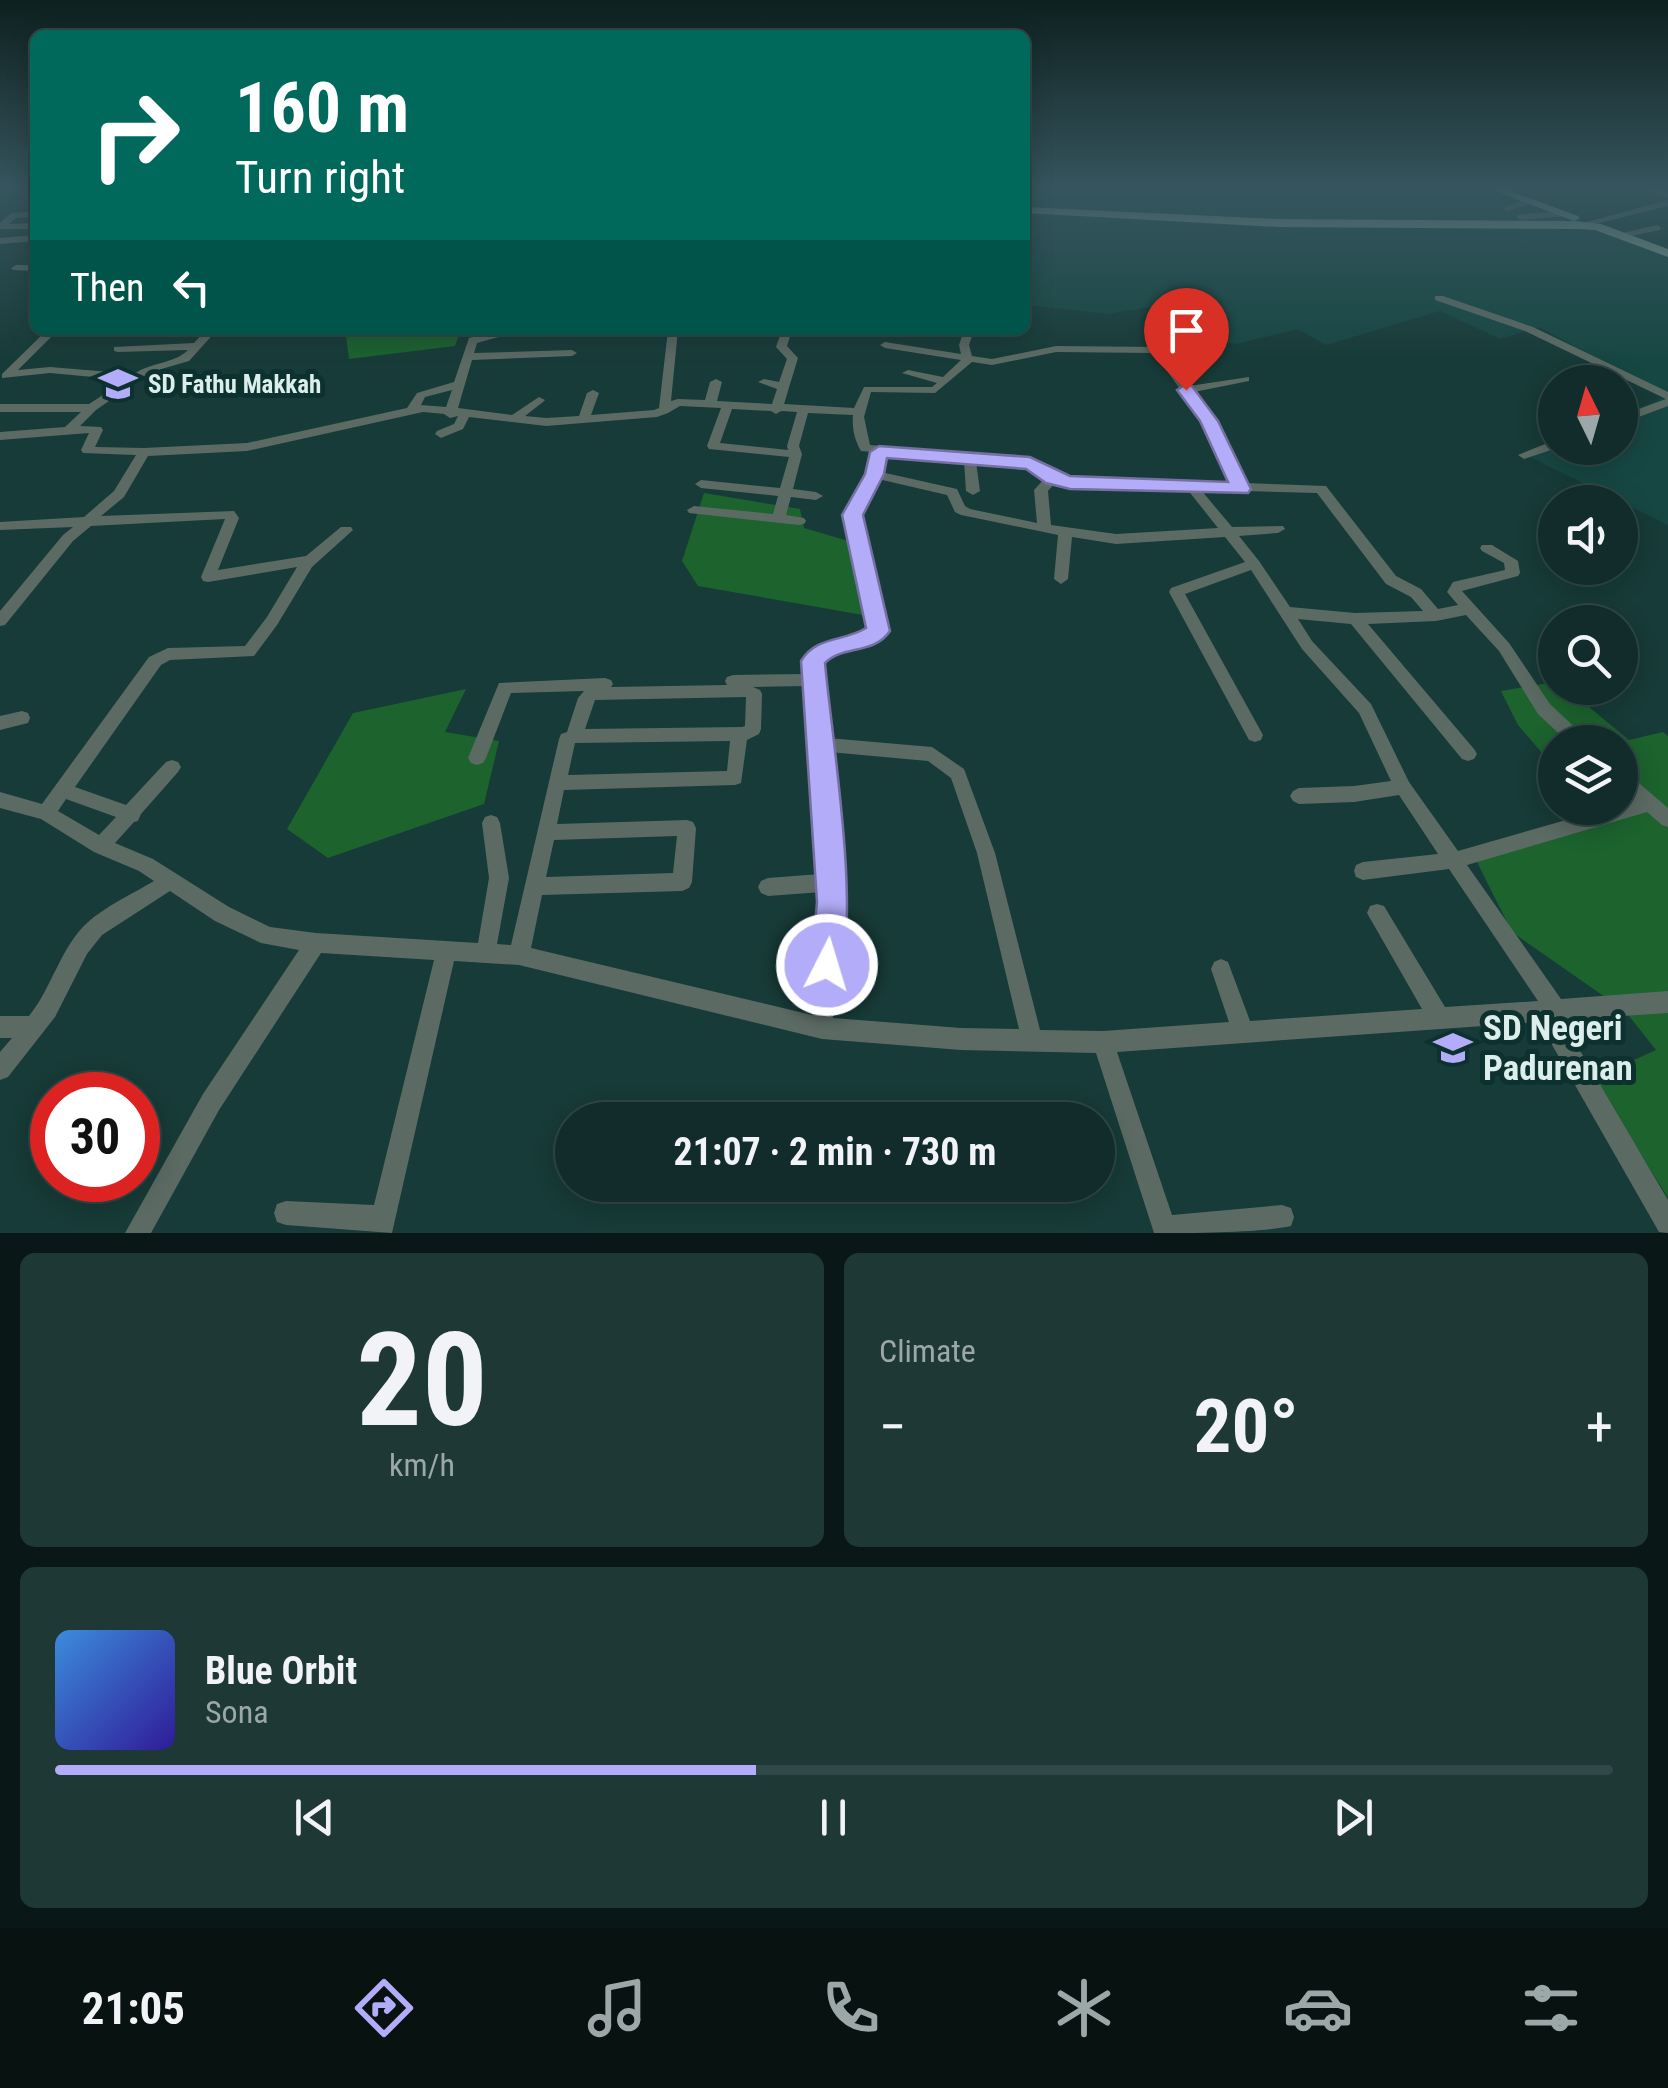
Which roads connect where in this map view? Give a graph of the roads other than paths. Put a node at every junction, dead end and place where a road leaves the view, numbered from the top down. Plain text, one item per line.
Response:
1 (16, 268) dead end
2 (30, 268) edge
3 (1439, 298) dead end
4 (48, 335) edge
5 (207, 335) edge
6 (502, 335) edge
7 (672, 335) edge
8 (785, 335) edge
9 (967, 335) edge
10 (886, 345) dead end
11 (195, 346) junction
12 (118, 348) dead end
13 (572, 353) dead end
14 (467, 357) junction
15 (968, 360) junction
16 (908, 373) dead end
17 (4, 378) edge
18 (135, 378) junction
19 (1245, 379) dead end
20 (945, 381) junction
21 (716, 382) dead end
22 (764, 382) dead end
23 (459, 384) junction
24 (784, 387) junction
25 (1186, 390) junction
26 (593, 393) dead end
27 (1668, 399) edge
28 (539, 400) dead end
29 (710, 404) junction
30 (726, 407) junction
31 (0, 408) edge
32 (92, 408) junction
33 (412, 410) junction
34 (776, 410) junction
35 (664, 411) junction
36 (803, 411) junction
37 (859, 412) junction
38 (1638, 412) edge
39 (457, 415) junction
40 (516, 418) junction
41 (583, 420) junction
42 (69, 430) junction
43 (442, 434) dead end
44 (0, 436) edge
45 (1538, 450) edge
46 (144, 452) junction
47 (879, 452) junction
48 (796, 454) junction
49 (1524, 455) dead end
50 (970, 460) junction
51 (874, 474) junction
52 (1052, 478) junction
53 (700, 484) dead end
54 (1192, 488) junction
55 (1241, 489) junction
56 (973, 491) dead end
57 (785, 493) junction
58 (816, 496) dead end
59 (694, 510) dead end
60 (778, 519) junction
61 (86, 520) junction
62 (800, 521) dead end
63 (0, 526) edge
64 (1044, 529) junction
65 (346, 530) dead end
66 (1278, 530) dead end
67 (1230, 532) junction
68 (1065, 533) junction
69 (1487, 548) dead end
70 (306, 561) junction
71 (1254, 564) junction
72 (1061, 579) dead end
73 (1468, 608) junction
74 (1287, 612) junction
75 (1436, 616) junction
76 (0, 621) edge
77 (1357, 621) junction
78 (814, 680) junction
79 (22, 718) dead end
80 (0, 723) edge
81 (1561, 725) edge
82 (740, 734) junction
83 (1255, 735) dead end
84 (574, 736) junction
85 (818, 744) junction
86 (1468, 754) dead end
87 (477, 758) dead end
88 (172, 767) dead end
89 (557, 783) junction
90 (1402, 787) junction
91 (64, 791) junction
92 (1638, 792) edge
93 (1299, 796) dead end
94 (0, 800) edge
95 (1651, 803) junction
96 (46, 813) junction
97 (132, 815) junction
98 (1668, 819) edge
99 (491, 822) dead end
100 (546, 832) junction
101 (101, 846) junction
102 (1455, 860) junction
103 (1363, 872) dead end
104 (170, 881) junction
105 (831, 882) junction
106 (534, 886) junction
107 (768, 886) dead end
108 (1377, 914) dead end
109 (316, 943) junction
110 (446, 951) junction
111 (486, 952) junction
112 (520, 955) junction
113 (1221, 970) dead end
114 (1668, 1002) edge
115 (1550, 1008) junction
116 (1439, 1018) junction
117 (0, 1027) edge
118 (31, 1028) junction
119 (822, 1028) junction
120 (1242, 1032) junction
121 (1032, 1040) junction
122 (1103, 1042) junction
123 (0, 1068) edge
124 (286, 1213) dead end
125 (1282, 1216) dead end
126 (1668, 1223) edge
127 (382, 1225) edge
128 (1165, 1231) edge
129 (137, 1233) edge

1 - 2 street
3 - 27 street
4 - 17 street
5 - 11 street
6 - 14 street
7 - 35 street
8 - 24 street
9 - 15 street
10 - 15 street
11 - 12 street
11 - 18 street
13 - 14 street
14 - 23 street
15 - 20 street
15 - 25 street
16 - 20 street
17 - 18 street
18 - 32 street
19 - 25 street
20 - 37 street
21 - 29 street
22 - 24 street
23 - 33 street
23 - 39 street
24 - 34 street
25 - 55 street
26 - 41 street
27 - 38 street
28 - 40 street
29 - 30 street
29 - 35 street
30 - 34 street
30 - 48 street
31 - 32 street
32 - 42 street
33 - 39 street
33 - 46 street
34 - 36 street
35 - 41 street
36 - 37 street
36 - 48 street
37 - 47 street
39 - 40 street
39 - 43 street
40 - 41 street
42 - 44 street
42 - 46 street
45 - 49 street
46 - 61 street
47 - 50 street
47 - 51 street
48 - 57 street
50 - 52 street
50 - 56 street
51 - 64 street
51 - 78 street
52 - 54 street
52 - 64 street
53 - 57 street
54 - 55 street
54 - 67 street
55 - 75 street
57 - 58 street
57 - 60 street
59 - 60 street
60 - 62 street
61 - 63 street
61 - 70 street
61 - 76 street
64 - 68 street
65 - 70 street
66 - 67 street
67 - 68 street
67 - 71 street
68 - 72 street
69 - 73 street
70 - 91 street
71 - 74 street
71 - 83 street
73 - 75 street
73 - 81 street
74 - 77 street
74 - 90 street
75 - 77 street
77 - 86 street
78 - 85 street
78 - 87 street
79 - 80 street
82 - 84 street
82 - 84 street
82 - 89 street
84 - 89 street
85 - 105 street
85 - 121 street
88 - 97 street
89 - 100 street
90 - 93 street
90 - 102 street
91 - 96 street
91 - 97 street
92 - 95 street
94 - 96 street
95 - 98 street
95 - 102 street
96 - 101 street
97 - 101 street
99 - 111 street
100 - 106 street
100 - 106 street
101 - 104 street
102 - 103 street
102 - 115 street
104 - 109 street
104 - 118 street
105 - 107 street
105 - 119 street
106 - 112 street
108 - 116 street
109 - 110 street
109 - 129 street
110 - 111 street
110 - 127 street
111 - 112 street
112 - 119 street
113 - 120 street
114 - 115 street
115 - 116 street
115 - 126 street
116 - 120 street
117 - 118 street
118 - 123 street
119 - 121 street
120 - 122 street
121 - 122 street
122 - 128 street
124 - 127 street
125 - 128 street

